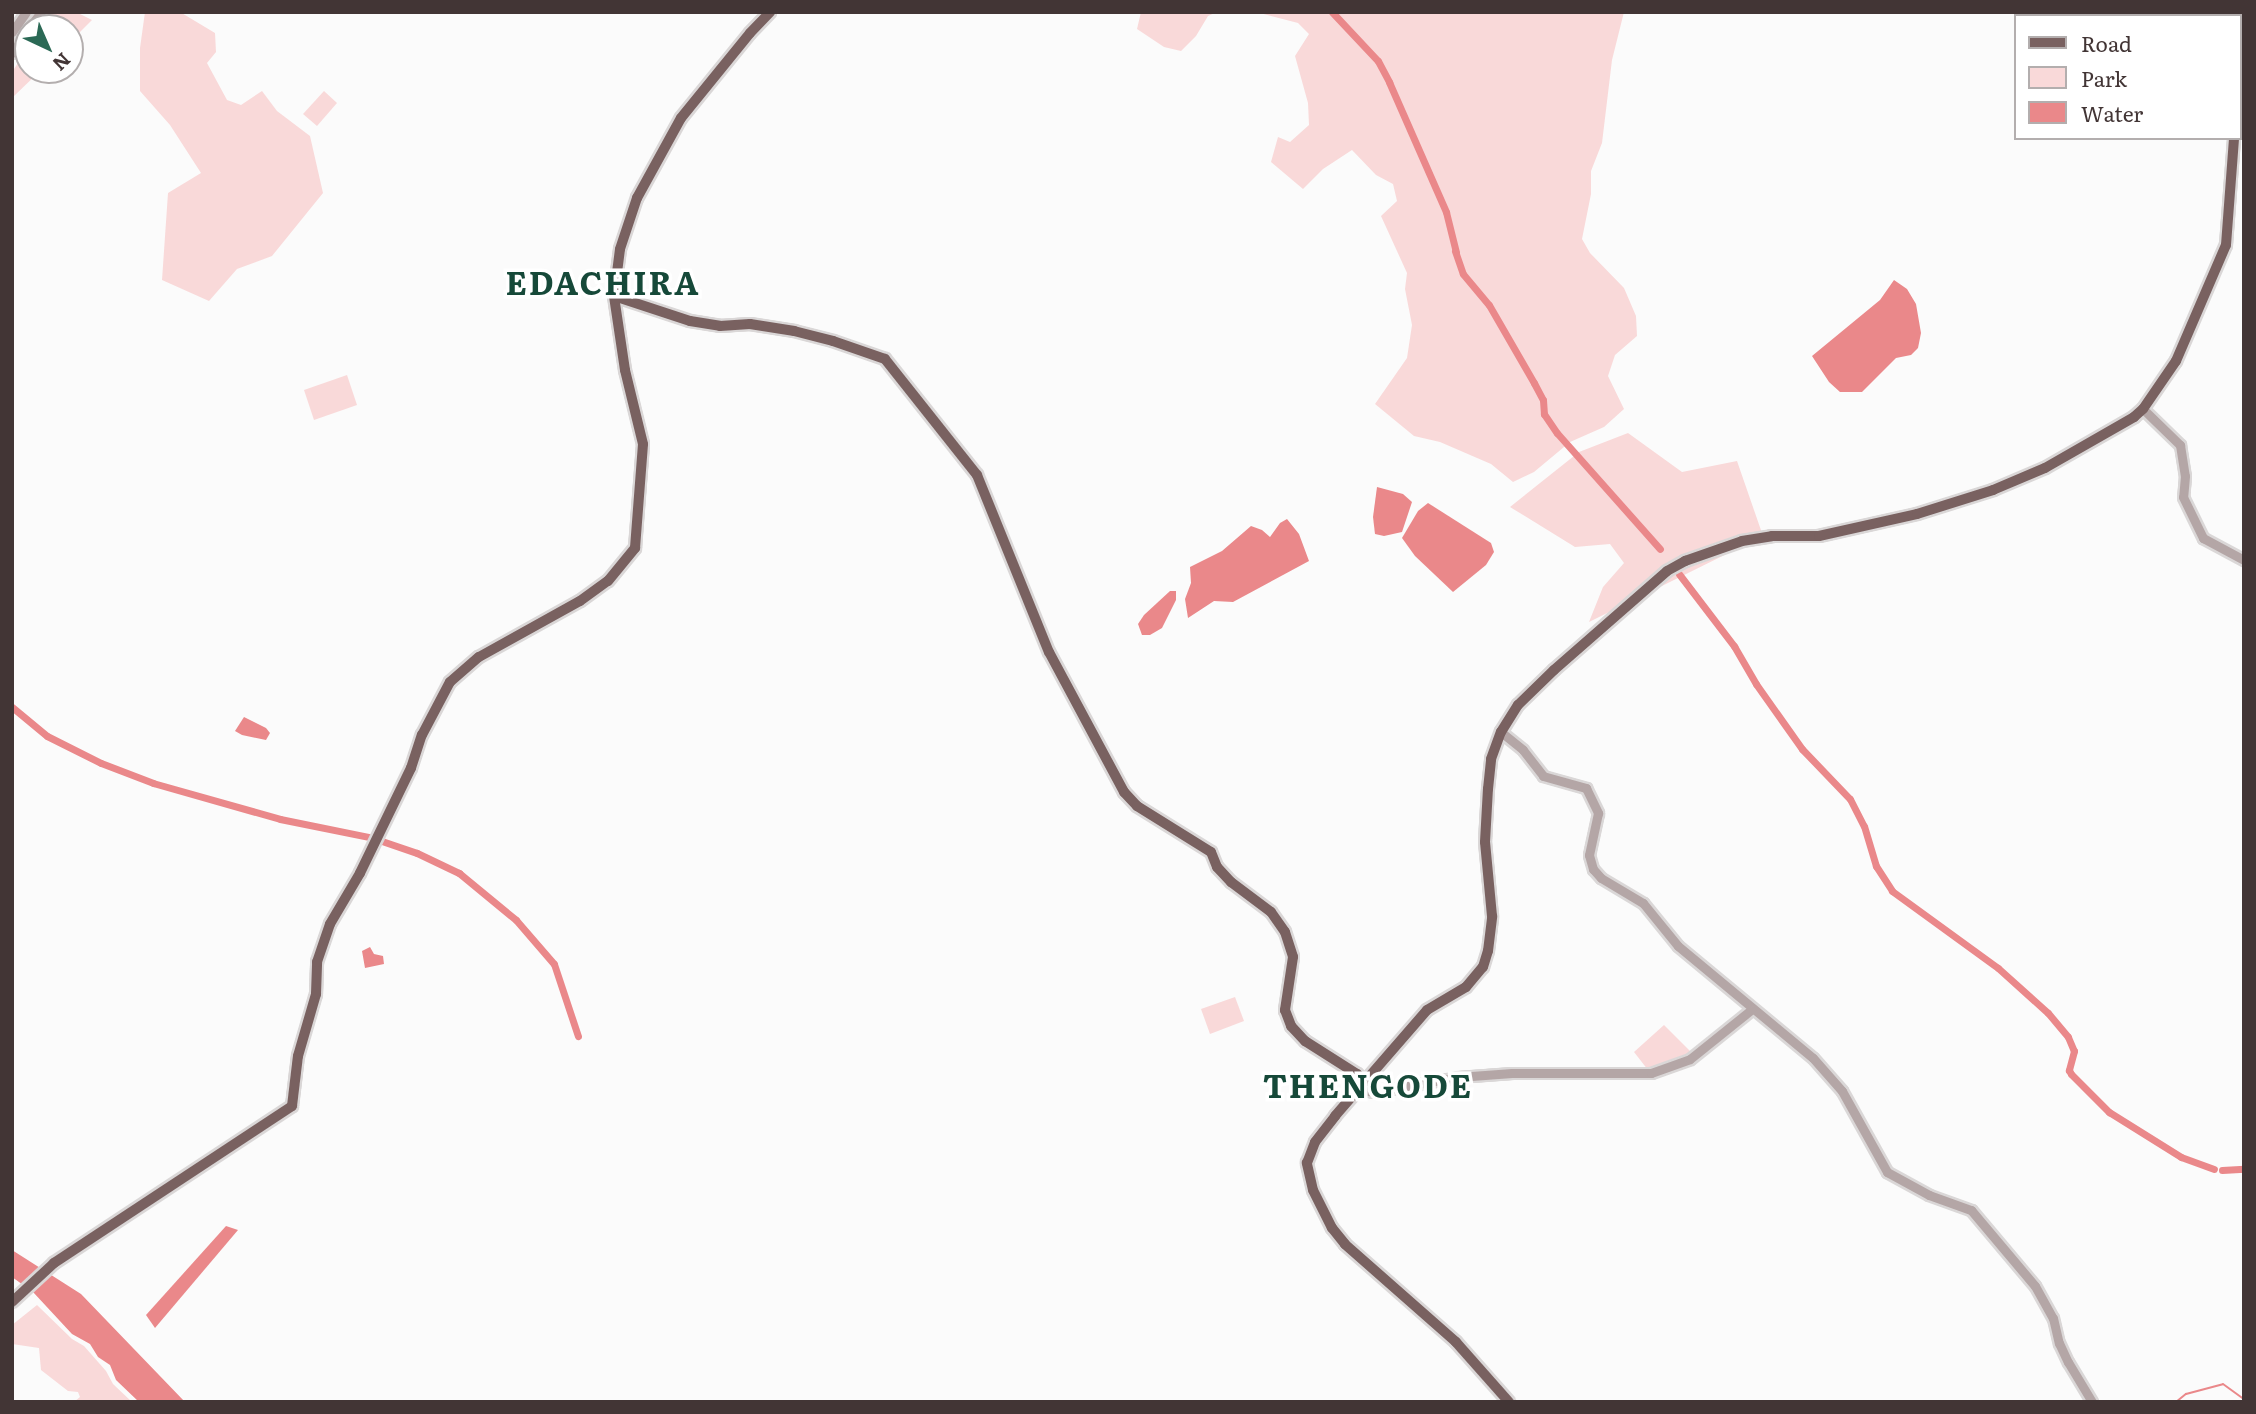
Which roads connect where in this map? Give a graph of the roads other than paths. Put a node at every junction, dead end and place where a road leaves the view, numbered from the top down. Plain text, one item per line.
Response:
1 (26, 12) edge
2 (770, 12) edge
3 (12, 32) edge
4 (2234, 140) edge
5 (614, 296) junction
6 (2143, 409) junction
7 (2244, 560) edge
8 (1501, 732) junction
9 (1751, 1010) junction
10 (1361, 1086) junction
11 (12, 1302) edge
12 (1509, 1402) edge
13 (2092, 1402) edge

1 - 3 street
2 - 5 main road
4 - 6 main road
5 - 10 main road
5 - 11 main road
6 - 7 street
6 - 8 main road
8 - 9 street
8 - 10 main road
9 - 10 street
9 - 13 street
10 - 12 main road

